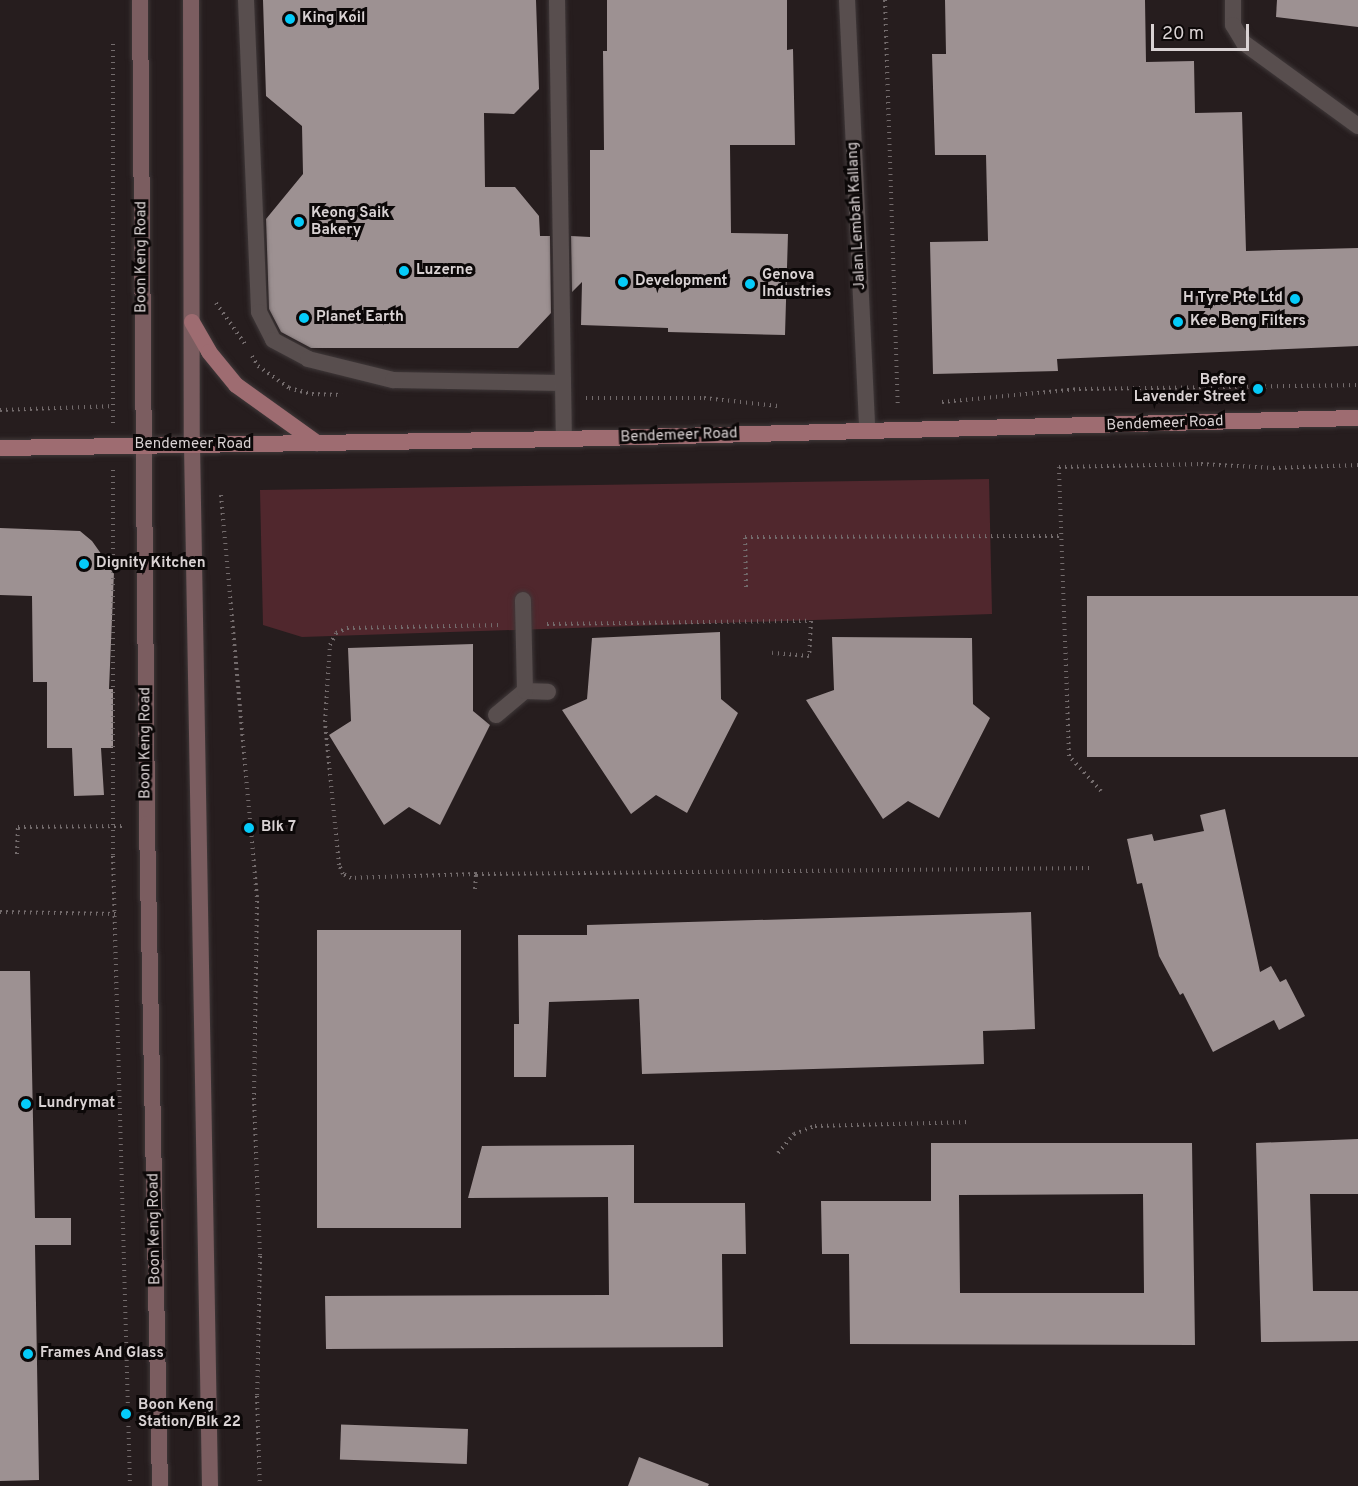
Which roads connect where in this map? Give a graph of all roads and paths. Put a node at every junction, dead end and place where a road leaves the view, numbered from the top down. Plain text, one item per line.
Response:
1 (140, 0) edge
2 (191, 0) edge
3 (246, 0) edge
4 (557, 0) edge
5 (847, 0) edge
6 (885, 0) edge
7 (1233, 0) edge
8 (113, 36) dead end
9 (1358, 126) edge
10 (216, 302) dead end
11 (192, 322) junction
12 (1358, 385) edge
13 (563, 390) junction
14 (344, 395) dead end
15 (932, 402) dead end
16 (909, 405) dead end
17 (786, 406) dead end
18 (898, 406) junction
19 (866, 409) junction
20 (0, 410) edge
21 (1358, 418) edge
22 (867, 431) junction
23 (564, 439) junction
24 (317, 443) junction
25 (144, 444) junction
26 (192, 445) junction
27 (0, 448) edge
28 (1358, 465) edge
29 (221, 495) dead end
30 (114, 501) dead end
31 (1061, 536) junction
32 (746, 588) dead end
33 (523, 600) dead end
34 (525, 691) junction
35 (548, 692) dead end
36 (496, 715) dead end
37 (1101, 791) dead end
38 (147, 824) junction
39 (113, 827) junction
40 (17, 854) dead end
41 (1094, 868) dead end
42 (476, 874) dead end
43 (0, 912) edge
44 (116, 914) junction
45 (969, 1122) dead end
46 (778, 1153) dead end
47 (130, 1486) edge
48 (160, 1486) edge
49 (210, 1486) edge
50 (260, 1486) edge

1 - 25 main road, Boon Keng Road
2 - 11 main road
3 - 13 street
4 - 13 street
5 - 19 street, Jalan Lembah Kallang
6 - 18 path
7 - 9 street
8 - 20 path
10 - 14 path
11 - 24 main road
11 - 26 main road
12 - 15 path
13 - 17 path
13 - 23 street
16 - 18 path
18 - 19 path
19 - 22 street, Jalan Lembah Kallang
21 - 22 main road, Bendemeer Road
22 - 23 main road, Bendemeer Road
23 - 24 main road, Bendemeer Road
24 - 26 main road, Bendemeer Road
25 - 26 main road, Bendemeer Road
25 - 27 main road, Bendemeer Road
25 - 38 main road, Boon Keng Road
26 - 49 main road
28 - 31 path
29 - 50 path
30 - 39 path
31 - 32 path
31 - 37 path
33 - 34 street
34 - 35 street
34 - 36 street
38 - 39 path
38 - 48 main road, Boon Keng Road
39 - 40 path
39 - 44 path
41 - 42 path
43 - 44 path
44 - 47 path
45 - 46 path

